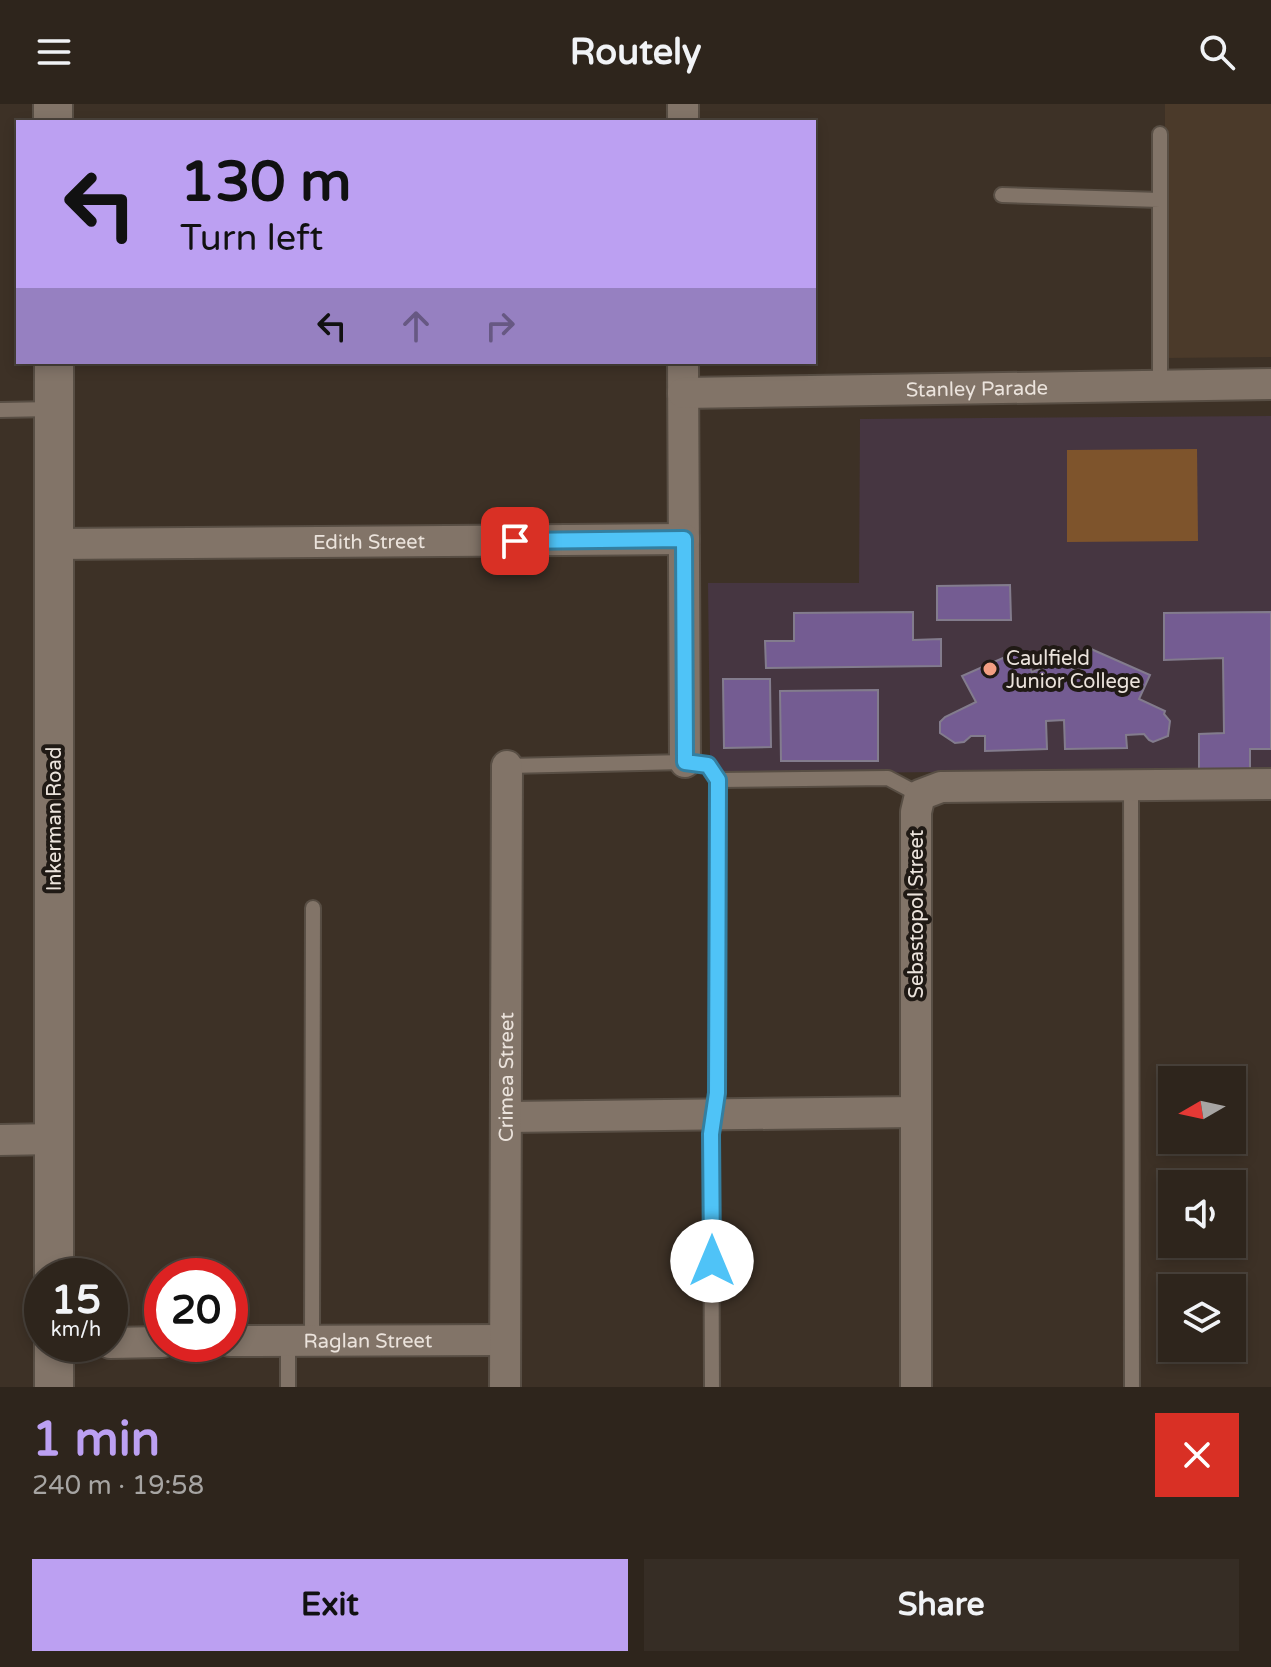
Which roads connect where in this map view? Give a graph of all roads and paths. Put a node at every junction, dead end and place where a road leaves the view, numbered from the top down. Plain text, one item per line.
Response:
1 (1160, 134) dead end
2 (1002, 195) dead end
3 (1160, 200) junction
4 (54, 364) edge
5 (683, 364) edge
6 (1271, 384) edge
7 (1160, 385) junction
8 (683, 393) junction
9 (54, 409) junction
10 (0, 410) edge
11 (684, 539) junction
12 (55, 544) junction
13 (685, 762) junction
14 (507, 766) joint
15 (718, 780) junction
16 (1271, 784) edge
17 (1131, 786) junction
18 (920, 795) junction
19 (313, 908) dead end
20 (915, 1112) junction
21 (714, 1114) junction
22 (507, 1117) junction
23 (54, 1139) junction
24 (0, 1140) edge
25 (54, 1258) edge
26 (300, 1340) junction
27 (505, 1340) junction
28 (248, 1341) edge
29 (54, 1362) edge
30 (54, 1387) edge
31 (288, 1387) edge
32 (505, 1387) edge
33 (712, 1387) edge
34 (916, 1387) edge
35 (1132, 1387) edge

1 - 3 lane
2 - 3 lane
3 - 7 lane
4 - 9 street, Inkerman Road
5 - 8 street
6 - 7 street, Stanley Parade
7 - 8 street, Stanley Parade
8 - 11 street
9 - 10 lane
9 - 12 street, Inkerman Road
11 - 12 street, Edith Street
11 - 13 street
12 - 23 street, Inkerman Road
13 - 14 lane
13 - 15 lane
14 - 22 street, Crimea Street
15 - 18 lane
15 - 21 lane
16 - 17 street
17 - 18 street
17 - 35 lane
18 - 20 street, Sebastopol Street
19 - 26 lane
20 - 21 street
20 - 34 street, Sebastopol Street
21 - 22 street
21 - 33 lane
22 - 27 street, Crimea Street
23 - 24 street
23 - 25 street, Inkerman Road
26 - 27 street, Raglan Street
26 - 28 street, Raglan Street
26 - 31 lane
27 - 32 street, Crimea Street
29 - 30 street

